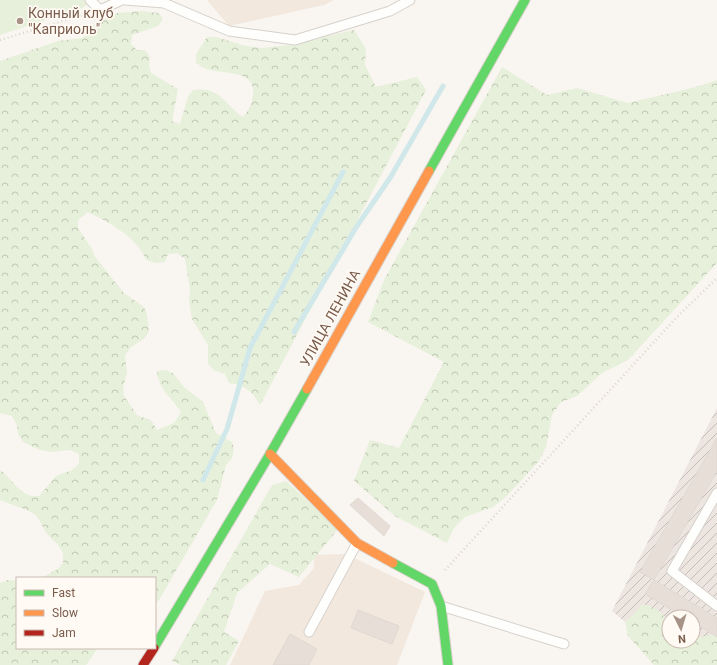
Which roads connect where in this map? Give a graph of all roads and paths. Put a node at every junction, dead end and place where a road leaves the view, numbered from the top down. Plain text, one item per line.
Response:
1 (90, 0) edge
2 (122, 0) edge
3 (125, 0) edge
4 (410, 0) edge
5 (525, 0) edge
6 (100, 10) junction
7 (0, 40) edge
8 (717, 278) edge
9 (270, 454) junction
10 (717, 493) edge
11 (357, 543) junction
12 (432, 584) junction
13 (441, 606) junction
14 (717, 606) edge
15 (309, 632) dead end
16 (156, 644) edge
17 (564, 644) dead end
18 (153, 649) edge
19 (146, 663) edge
20 (448, 665) edge

1 - 6 lane
2 - 6 lane
3 - 4 lane
5 - 9 street, УЛИЦА ЛЕНИНА
6 - 7 path
8 - 12 path
9 - 11 street
9 - 16 street, УЛИЦА ЛЕНИНА
10 - 14 lane
11 - 12 street
11 - 15 lane
12 - 13 street
13 - 17 lane
13 - 20 street
18 - 19 street, УЛИЦА ЛЕНИНА

